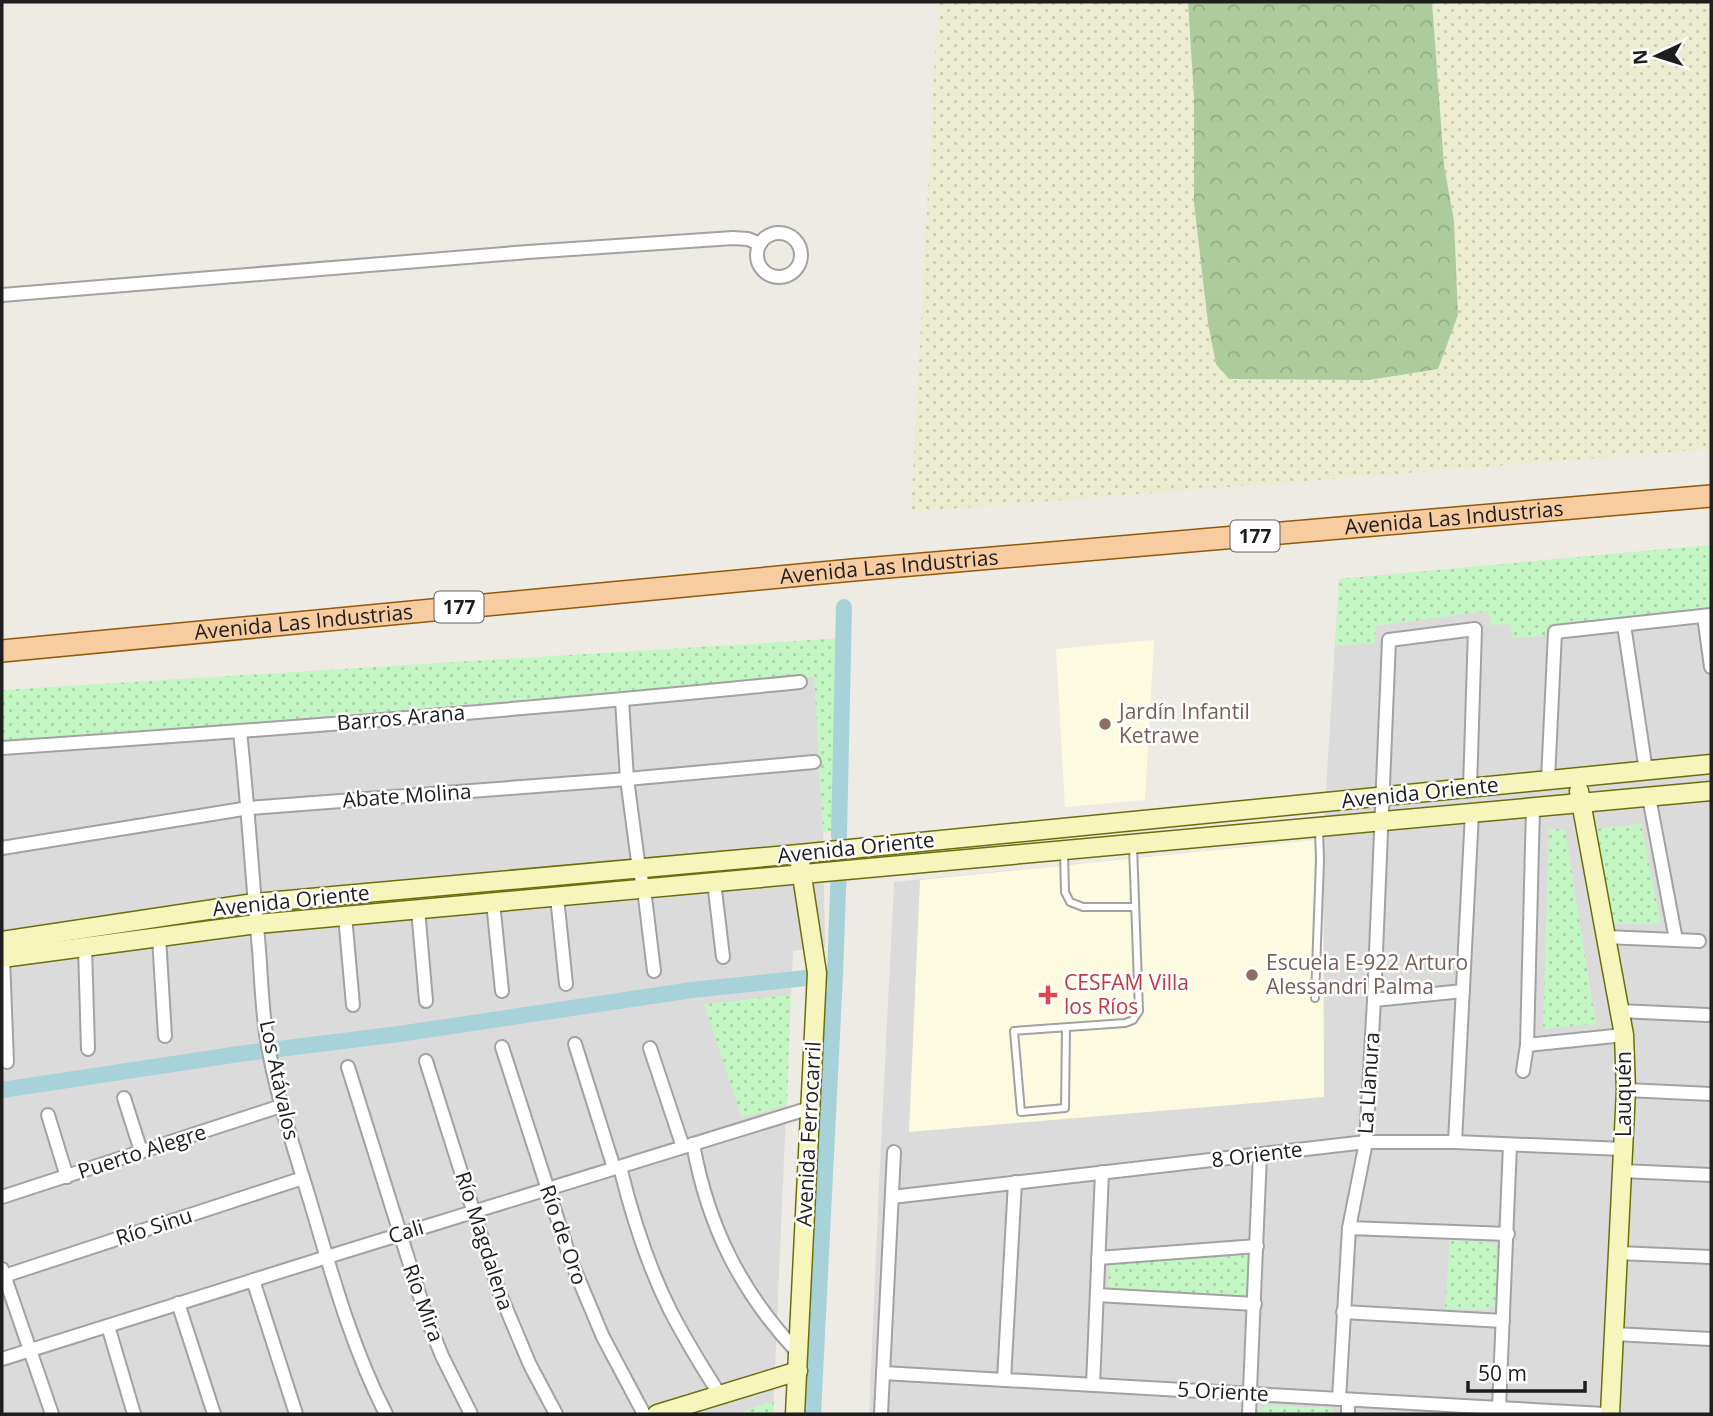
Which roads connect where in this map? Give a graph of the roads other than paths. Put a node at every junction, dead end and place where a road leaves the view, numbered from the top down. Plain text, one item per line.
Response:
1 (760, 244) dead end
2 (2, 295) edge
3 (1711, 496) edge
4 (1708, 616) edge
5 (1624, 625) junction
6 (65, 645) junction
7 (2, 646) edge
8 (2, 651) edge
9 (1711, 667) edge
10 (800, 682) dead end
11 (622, 700) junction
12 (240, 732) junction
13 (2, 748) edge
14 (814, 762) dead end
15 (1711, 764) edge
16 (1646, 771) junction
17 (1577, 777) junction
18 (627, 779) junction
19 (1548, 780) junction
20 (1470, 788) junction
21 (1711, 791) edge
22 (1382, 797) junction
23 (1649, 797) junction
24 (1580, 803) junction
25 (1533, 807) junction
26 (248, 808) junction
27 (1472, 813) junction
28 (1381, 821) junction
29 (1319, 827) junction
30 (1133, 844) junction
31 (2, 848) edge
32 (1064, 850) junction
33 (799, 854) junction
34 (639, 869) junction
35 (800, 875) junction
36 (714, 883) junction
37 (644, 889) junction
38 (557, 897) junction
39 (493, 902) junction
40 (254, 903) junction
41 (1135, 907) junction
42 (418, 909) junction
43 (345, 916) junction
44 (257, 924) junction
45 (159, 937) junction
46 (1605, 937) junction
47 (1676, 940) junction
48 (1699, 941) dead end
49 (85, 947) junction
50 (2, 952) edge
51 (723, 957) dead end
52 (654, 971) dead end
53 (566, 984) dead end
54 (502, 991) dead end
55 (1463, 991) junction
56 (1315, 998) dead end
57 (1374, 1000) junction
58 (426, 1001) dead end
59 (353, 1006) dead end
60 (1619, 1012) junction
61 (1707, 1015) dead end
62 (1066, 1028) junction
63 (1624, 1035) junction
64 (165, 1036) dead end
65 (575, 1044) dead end
66 (1527, 1045) junction
67 (502, 1047) dead end
68 (650, 1048) dead end
69 (88, 1049) dead end
70 (426, 1061) dead end
71 (8, 1062) dead end
72 (348, 1067) dead end
73 (1523, 1071) dead end
74 (1626, 1090) junction
75 (1711, 1094) edge
76 (124, 1098) dead end
77 (281, 1106) junction
78 (810, 1108) junction
79 (48, 1115) dead end
80 (1366, 1142) junction
81 (1455, 1142) junction
82 (1510, 1145) junction
83 (688, 1146) junction
84 (1623, 1149) junction
85 (141, 1151) junction
86 (894, 1152) dead end
87 (1260, 1154) junction
88 (617, 1168) junction
89 (1622, 1171) junction
90 (1102, 1172) junction
91 (1711, 1175) edge
92 (68, 1177) junction
93 (303, 1178) junction
94 (1015, 1182) junction
95 (547, 1189) junction
96 (2, 1197) edge
97 (892, 1197) junction
98 (474, 1212) junction
99 (1349, 1228) junction
100 (400, 1234) junction
101 (1508, 1234) junction
102 (1257, 1246) junction
103 (1618, 1253) junction
104 (1711, 1256) edge
105 (327, 1257) junction
106 (1098, 1258) junction
107 (3, 1272) edge
108 (253, 1280) junction
109 (1097, 1295) junction
110 (178, 1303) junction
111 (1255, 1304) junction
112 (1343, 1312) junction
113 (1503, 1321) junction
114 (108, 1326) junction
115 (1614, 1334) junction
116 (1711, 1339) edge
117 (30, 1350) junction
118 (2, 1359) edge
119 (798, 1362) junction
120 (883, 1373) junction
121 (1004, 1380) junction
122 (1093, 1385) junction
123 (1250, 1394) junction
124 (720, 1395) junction
125 (1344, 1399) junction
126 (1499, 1408) junction
127 (52, 1414) edge
128 (134, 1414) edge
129 (214, 1414) edge
130 (296, 1414) edge
131 (386, 1414) edge
132 (471, 1414) edge
133 (556, 1414) edge
134 (644, 1414) edge
135 (657, 1414) edge
136 (796, 1414) edge
137 (881, 1414) edge
138 (1250, 1414) edge
139 (1348, 1414) edge
140 (1604, 1414) edge
141 (1610, 1414) edge

1 - 2 street
3 - 6 main road, Avenida Las Industrias / 177
4 - 5 street
4 - 9 street
5 - 16 street
5 - 19 street
6 - 7 main road, Avenida Las Industrias / 177
6 - 8 main road, Avenida Las Industrias / 177
10 - 11 street, Barros Arana
11 - 12 street, Barros Arana
11 - 18 street
12 - 13 street, Barros Arana
12 - 26 street, Los Atávalos
14 - 18 street, Abate Molina
15 - 16 street, Avenida Oriente
16 - 17 street, Avenida Oriente
17 - 19 street, Avenida Oriente
17 - 24 street, Lauquén
18 - 26 street, Abate Molina
18 - 34 street
19 - 20 street, Avenida Oriente
20 - 22 street, Avenida Oriente
20 - 22 street, La Llanura
21 - 23 street, Avenida Oriente
22 - 28 street, La Llanura
22 - 33 street, Avenida Oriente
23 - 24 street, Avenida Oriente
23 - 47 street
24 - 25 street, Avenida Oriente
24 - 46 street, Lauquén
25 - 27 street, Avenida Oriente
25 - 66 street
26 - 31 street, Abate Molina
26 - 40 street, Los Atávalos
27 - 28 street, Avenida Oriente
27 - 55 street
28 - 29 street, Avenida Oriente
28 - 57 street, La Llanura
29 - 30 street, Avenida Oriente
29 - 56 lane
30 - 32 street, Avenida Oriente
30 - 41 lane
32 - 35 street, Avenida Oriente
32 - 41 lane
33 - 34 street, Avenida Oriente
33 - 35 street, Avenida Ferrocarril
34 - 37 street
34 - 40 street, Avenida Oriente
35 - 36 street, Avenida Oriente
35 - 78 street, Avenida Ferrocarril
36 - 37 street, Avenida Oriente
36 - 51 street
37 - 38 street, Avenida Oriente
37 - 52 street
38 - 39 street, Avenida Oriente
38 - 53 street
39 - 42 street, Avenida Oriente
39 - 54 street
40 - 44 street, Los Atávalos
40 - 50 street, Avenida Oriente
41 - 62 lane
42 - 43 street, Avenida Oriente
42 - 58 street
43 - 44 street, Avenida Oriente
43 - 59 street
44 - 45 street, Avenida Oriente
44 - 77 street, Los Atávalos
45 - 49 street, Avenida Oriente
45 - 64 street
46 - 47 street
46 - 60 street, Lauquén
47 - 48 street
49 - 50 street, Avenida Oriente
49 - 69 street
50 - 71 street
55 - 57 street
55 - 81 street
57 - 80 street, La Llanura
60 - 61 street
60 - 63 street, Lauquén
62 - 62 lane
63 - 66 street
63 - 74 street, Lauquén
65 - 88 street
66 - 73 street
67 - 95 street, Río de Oro
68 - 83 street
70 - 98 street, Río Magdalena
72 - 100 street, Río Mira
74 - 75 street
74 - 84 street, Lauquén
76 - 85 street
77 - 85 street, Puerto Alegre
77 - 93 street, Los Atávalos
78 - 83 street, Cali
78 - 119 street, Avenida Ferrocarril
79 - 92 street
80 - 81 street, 8 Oriente
80 - 87 street, 8 Oriente
80 - 99 street, La Llanura
81 - 82 street, 8 Oriente
82 - 84 street, 8 Oriente
82 - 101 street
83 - 88 street, Cali
83 - 119 street
84 - 89 street, Lauquén
85 - 92 street, Puerto Alegre
86 - 97 street
87 - 90 street, 8 Oriente
87 - 102 street
88 - 95 street, Cali
88 - 124 street
89 - 91 street
89 - 103 street, Lauquén
90 - 94 street, 8 Oriente
90 - 106 street
92 - 96 street, Puerto Alegre
93 - 105 street, Los Atávalos
93 - 107 street, Río Sinu
94 - 97 street, 8 Oriente
94 - 121 street
95 - 98 street, Cali
95 - 134 street, Río de Oro
97 - 120 street
98 - 100 street, Cali
98 - 133 street, Río Magdalena
99 - 101 street
99 - 112 street, La Llanura
100 - 105 street, Cali
100 - 132 street, Río Mira
101 - 113 street
102 - 106 street
102 - 111 street
103 - 104 street
103 - 115 street, Lauquén
105 - 108 street, Cali
105 - 131 street, Los Atávalos
106 - 109 street
107 - 117 street
108 - 110 street, Cali
108 - 130 street
109 - 111 street
109 - 122 street
110 - 114 street, Cali
110 - 129 street
111 - 123 street
112 - 113 street
112 - 125 street, La Llanura
113 - 126 street
114 - 117 street, Cali
114 - 128 street
115 - 116 street
115 - 141 street, Lauquén
117 - 118 street, Cali
117 - 127 street
119 - 124 street
119 - 136 street, Avenida Ferrocarril
120 - 121 street, 5 Oriente
120 - 137 street
121 - 122 street, 5 Oriente
122 - 123 street, 5 Oriente
123 - 125 street, 5 Oriente
123 - 138 street
124 - 135 street
125 - 126 street, 5 Oriente
125 - 139 street, La Llanura
126 - 140 street, 5 Oriente

